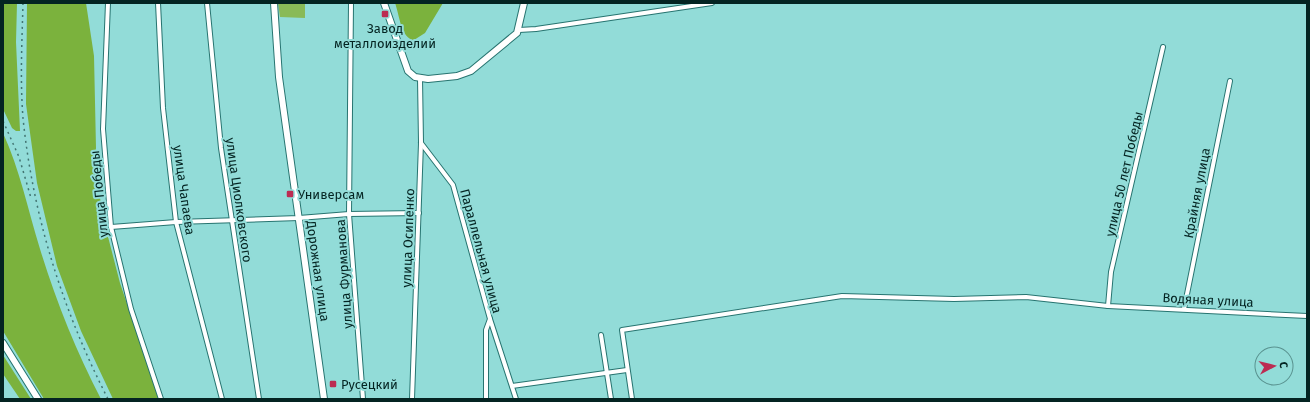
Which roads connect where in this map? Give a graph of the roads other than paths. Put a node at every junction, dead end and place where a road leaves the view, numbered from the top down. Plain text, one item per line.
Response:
1 (108, 3) edge
2 (158, 3) edge
3 (207, 3) edge
4 (274, 3) edge
5 (351, 3) edge
6 (384, 3) edge
7 (524, 3) edge
8 (712, 3) edge
9 (519, 30) junction
10 (1163, 47) dead end
11 (420, 78) junction
12 (1230, 81) dead end
13 (421, 143) junction
14 (419, 213) junction
15 (350, 214) junction
16 (299, 218) junction
17 (232, 221) junction
18 (176, 222) junction
19 (111, 227) junction
20 (1108, 306) junction
21 (1184, 308) junction
22 (1307, 316) edge
23 (490, 319) junction
24 (601, 335) dead end
25 (3, 343) edge
26 (627, 370) junction
27 (607, 372) junction
28 (512, 386) junction
29 (38, 399) edge
30 (161, 399) edge
31 (222, 399) edge
32 (259, 399) edge
33 (324, 399) edge
34 (363, 399) edge
35 (412, 399) edge
36 (486, 399) edge
37 (516, 399) edge
38 (612, 399) edge
39 (632, 399) edge

1 - 19 street, улица Победы
2 - 18 street, улица Чапаева
3 - 17 street, улица Циолковского
4 - 16 main road, Дорожная улица
5 - 15 street, улица Фурманова
6 - 11 main road
7 - 9 main road
8 - 9 street
9 - 11 main road
10 - 20 street, улица 50 лет Победы
11 - 13 street, улица Осипенко
12 - 21 street, Крайняя улица
13 - 14 street, улица Осипенко
13 - 23 street, Параллельная улица
14 - 15 street
14 - 35 street, улица Осипенко
15 - 16 street
15 - 34 street, улица Фурманова
16 - 17 street
16 - 33 main road, Дорожная улица
17 - 18 street
17 - 32 street, улица Циолковского
18 - 19 street
18 - 31 street, улица Чапаева
19 - 30 street, улица Победы
20 - 21 street, Водяная улица
20 - 26 street, Водяная улица
21 - 22 street, Водяная улица
23 - 28 street
23 - 36 street, Параллельная улица
24 - 27 street
25 - 29 main road
26 - 27 street
26 - 39 street
27 - 28 street
27 - 38 street
28 - 37 street

